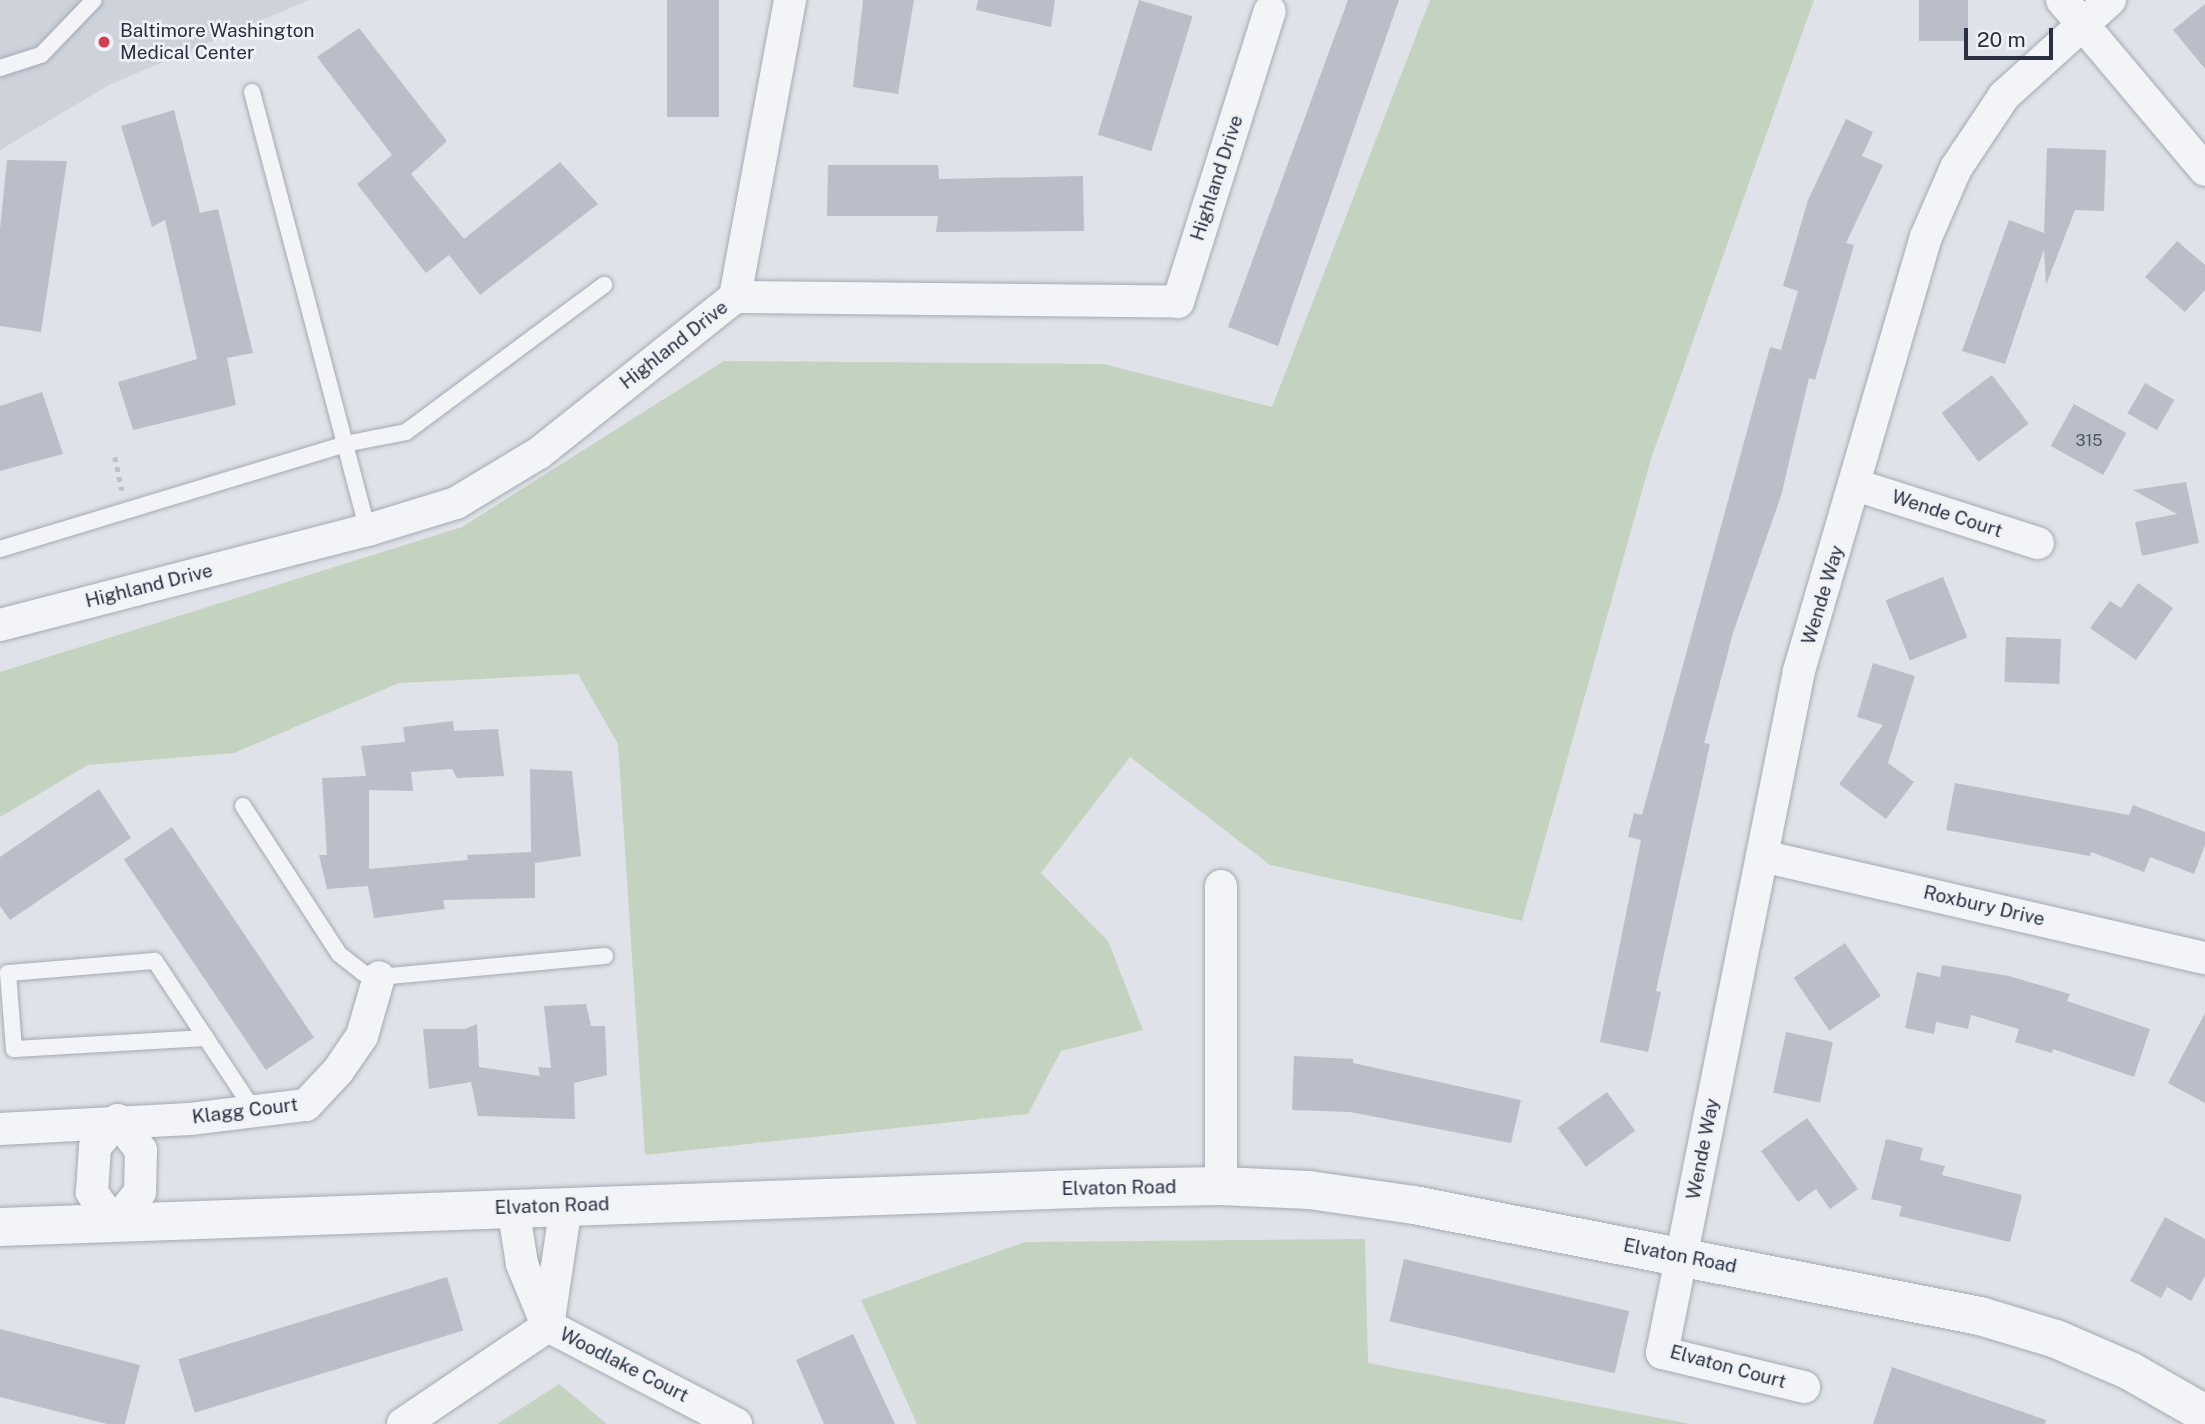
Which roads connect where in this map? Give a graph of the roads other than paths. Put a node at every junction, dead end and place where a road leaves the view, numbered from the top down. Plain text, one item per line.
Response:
1 (94, 0) edge
2 (790, 0) edge
3 (2110, 0) edge
4 (1270, 11) dead end
5 (2071, 12) edge
6 (0, 68) edge
7 (252, 92) dead end
8 (2205, 170) edge
9 (604, 285) dead end
10 (735, 297) junction
11 (345, 444) junction
12 (1856, 485) junction
13 (368, 530) junction
14 (2038, 543) dead end
15 (0, 549) edge
16 (0, 625) edge
17 (243, 806) dead end
18 (1762, 856) junction
19 (1221, 887) dead end
20 (604, 956) dead end
21 (2205, 958) edge
22 (379, 977) junction
23 (206, 1038) junction
24 (255, 1112) junction
25 (118, 1120) junction
26 (0, 1129) edge
27 (1221, 1186) junction
28 (566, 1205) junction
29 (513, 1207) junction
30 (114, 1224) junction
31 (0, 1227) edge
32 (1681, 1256) junction
33 (548, 1326) junction
34 (1804, 1387) dead end
35 (2205, 1414) edge
36 (403, 1424) edge
37 (736, 1424) edge

1 - 6 lane
2 - 10 street
3 - 5 street, Wende Way
4 - 10 street, Highland Drive
5 - 8 street
5 - 12 street, Wende Way
7 - 11 lane
9 - 11 lane
10 - 13 street, Highland Drive
11 - 13 lane
11 - 15 lane
12 - 14 street, Wende Court
12 - 18 street, Wende Way
13 - 16 street, Highland Drive
17 - 22 lane
18 - 21 street, Roxbury Drive
18 - 32 street, Wende Way
19 - 27 street
20 - 22 lane
22 - 24 street, Klagg Court
23 - 23 lane
23 - 24 lane
24 - 25 street, Klagg Court
25 - 26 street, Klagg Court
25 - 30 street
25 - 30 street
27 - 28 street, Elvaton Road
27 - 32 street, Elvaton Road
28 - 29 street, Elvaton Road
28 - 33 street
29 - 30 street, Elvaton Road
29 - 33 street
30 - 31 street, Elvaton Road
32 - 34 street, Elvaton Court
32 - 35 street, Elvaton Road
33 - 36 street
33 - 37 street, Woodlake Court

